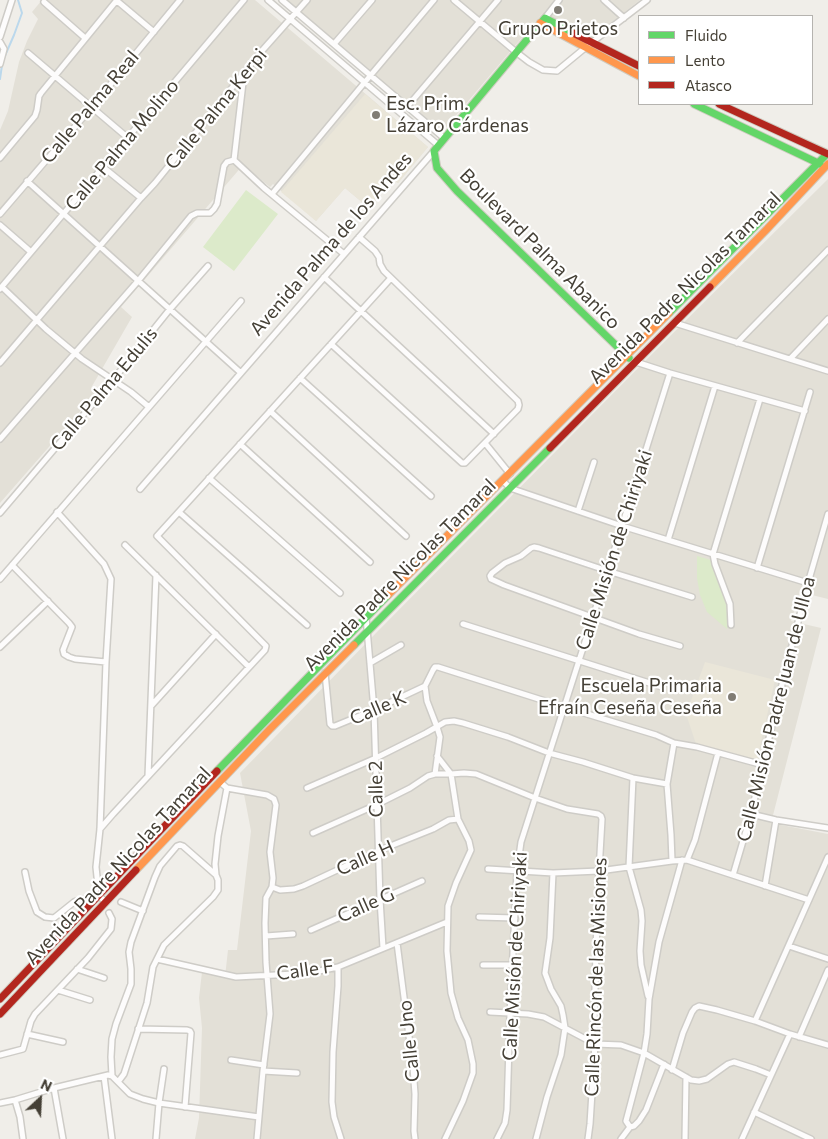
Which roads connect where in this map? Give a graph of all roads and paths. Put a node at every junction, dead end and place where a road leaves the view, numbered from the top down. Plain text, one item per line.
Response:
1 (12, 0) edge
2 (117, 0) edge
3 (180, 0) edge
4 (244, 0) edge
5 (268, 0) edge
6 (282, 0) edge
7 (307, 0) edge
8 (372, 0) edge
9 (434, 0) edge
10 (454, 0) edge
11 (498, 0) edge
12 (559, 0) edge
13 (604, 0) edge
14 (647, 0) edge
15 (44, 2) dead end
16 (296, 12) junction
17 (624, 18) junction
18 (291, 19) junction
19 (542, 20) junction
20 (480, 22) junction
21 (154, 32) junction
22 (0, 38) edge
23 (86, 38) junction
24 (0, 42) edge
25 (591, 43) junction
26 (334, 44) junction
27 (585, 48) junction
28 (516, 52) junction
29 (28, 53) dead end
30 (0, 64) edge
31 (638, 66) edge
32 (244, 72) junction
33 (638, 75) edge
34 (55, 76) junction
35 (370, 76) junction
36 (365, 82) junction
37 (696, 105) edge
38 (721, 105) edge
39 (407, 107) junction
40 (91, 108) junction
41 (128, 138) junction
42 (444, 138) junction
43 (436, 148) junction
44 (827, 154) edge
45 (0, 158) edge
46 (234, 160) junction
47 (818, 163) junction
48 (827, 166) edge
49 (103, 167) junction
50 (27, 181) junction
51 (272, 194) junction
52 (141, 198) junction
53 (0, 214) edge
54 (64, 214) junction
55 (0, 225) edge
56 (359, 237) junction
57 (100, 246) junction
58 (828, 250) edge
59 (32, 252) junction
60 (344, 254) junction
61 (208, 266) dead end
62 (324, 277) junction
63 (391, 278) junction
64 (138, 281) junction
65 (1, 288) edge
66 (241, 301) dead end
67 (170, 309) junction
68 (360, 312) junction
69 (828, 319) edge
70 (37, 320) junction
71 (675, 323) junction
72 (206, 342) junction
73 (737, 343) junction
74 (331, 344) junction
75 (75, 353) junction
76 (627, 356) junction
77 (790, 359) junction
78 (636, 362) junction
79 (0, 363) edge
80 (828, 371) edge
81 (241, 373) junction
82 (670, 373) junction
83 (300, 378) junction
84 (113, 380) junction
85 (715, 386) junction
86 (810, 392) dead end
87 (760, 399) junction
88 (149, 408) junction
89 (270, 411) junction
90 (805, 411) junction
91 (494, 434) junction
92 (0, 439) edge
93 (485, 443) junction
94 (240, 444) junction
95 (594, 462) dead end
96 (510, 474) junction
97 (209, 478) junction
98 (503, 481) junction
99 (510, 488) junction
100 (140, 489) dead end
101 (431, 496) dead end
102 (578, 511) junction
103 (58, 512) junction
104 (179, 512) junction
105 (0, 513) edge
106 (828, 514) edge
107 (622, 526) junction
108 (406, 536) dead end
109 (668, 540) junction
110 (125, 545) dead end
111 (713, 554) junction
112 (370, 562) dead end
113 (12, 565) junction
114 (757, 568) junction
115 (608, 571) junction
116 (156, 575) junction
117 (0, 579) edge
118 (808, 583) junction
119 (340, 593) dead end
120 (692, 597) dead end
121 (48, 601) junction
122 (366, 617) junction
123 (594, 617) junction
124 (462, 624) dead end
125 (306, 625) dead end
126 (732, 625) dead end
127 (368, 630) junction
128 (216, 634) junction
129 (401, 645) dead end
130 (680, 646) dead end
131 (0, 647) edge
132 (579, 661) junction
133 (106, 662) junction
134 (370, 663) junction
135 (249, 667) junction
136 (325, 672) junction
137 (425, 686) junction
138 (662, 687) dead end
139 (151, 706) junction
140 (564, 707) junction
141 (374, 710) junction
142 (437, 727) junction
143 (674, 743) junction
144 (549, 753) junction
145 (718, 753) junction
146 (437, 756) junction
147 (376, 758) junction
148 (763, 765) junction
149 (435, 774) junction
150 (451, 774) junction
151 (148, 777) junction
152 (633, 778) junction
153 (220, 782) junction
154 (667, 784) junction
155 (227, 788) junction
156 (307, 788) dead end
157 (535, 798) junction
158 (376, 805) junction
159 (751, 814) junction
160 (458, 819) junction
161 (776, 820) junction
162 (828, 828) edge
163 (100, 829) junction
164 (313, 833) dead end
165 (378, 850) junction
166 (828, 857) edge
167 (685, 860) junction
168 (672, 861) junction
169 (629, 867) junction
170 (488, 869) dead end
171 (599, 871) junction
172 (25, 872) dead end
173 (517, 872) junction
174 (553, 873) junction
175 (216, 875) junction
176 (733, 875) junction
177 (422, 881) dead end
178 (764, 886) junction
179 (272, 887) junction
180 (98, 897) junction
181 (380, 899) junction
182 (809, 900) junction
183 (106, 902) junction
184 (122, 902) dead end
185 (143, 910) junction
186 (109, 913) dead end
187 (479, 917) dead end
188 (515, 918) junction
189 (447, 922) junction
190 (311, 930) dead end
191 (293, 934) dead end
192 (266, 936) junction
193 (397, 943) junction
194 (789, 946) junction
195 (384, 948) junction
196 (157, 959) junction
197 (828, 959) edge
198 (483, 965) dead end
199 (512, 965) junction
200 (338, 967) junction
201 (77, 969) junction
202 (828, 970) edge
203 (267, 975) junction
204 (104, 978) dead end
205 (58, 990) junction
206 (0, 999) edge
207 (649, 999) junction
208 (90, 1000) dead end
209 (490, 1012) dead end
210 (0, 1014) edge
211 (510, 1014) junction
212 (755, 1021) junction
213 (565, 1028) junction
214 (138, 1029) junction
215 (28, 1034) junction
216 (790, 1034) junction
217 (799, 1036) junction
218 (63, 1042) dead end
219 (595, 1044) junction
220 (828, 1046) edge
221 (644, 1052) junction
222 (0, 1055) edge
223 (231, 1060) dead end
224 (664, 1064) junction
225 (263, 1068) junction
226 (164, 1069) dead end
227 (672, 1070) junction
228 (297, 1073) dead end
229 (771, 1075) junction
230 (104, 1076) junction
231 (112, 1076) junction
232 (686, 1077) junction
233 (118, 1082) junction
234 (54, 1088) junction
235 (15, 1100) junction
236 (0, 1102) edge
237 (159, 1103) junction
238 (185, 1107) junction
239 (754, 1112) junction
240 (259, 1117) junction
241 (630, 1127) junction
242 (22, 1139) edge
243 (63, 1139) edge
244 (112, 1139) edge
245 (156, 1139) edge
246 (257, 1139) edge
247 (341, 1139) edge
248 (415, 1139) edge
249 (445, 1139) edge
250 (497, 1139) edge
251 (536, 1139) edge
252 (588, 1139) edge
253 (621, 1139) edge
254 (686, 1139) edge
255 (742, 1139) edge
256 (811, 1139) edge

1 - 22 street
2 - 21 street
2 - 23 street
3 - 21 street, Calle Palma Real
4 - 41 street, Calle Palma Molino
5 - 18 street
6 - 16 street
7 - 16 street
8 - 26 street
9 - 35 street
10 - 20 street
11 - 20 street
12 - 19 street
13 - 17 street
14 - 17 street
15 - 23 street
16 - 18 street, Calle Palma Kerpi
16 - 26 street
17 - 25 street
18 - 32 street, Calle Palma Kerpi
18 - 36 street
19 - 25 street
19 - 27 street
19 - 28 street, Avenida Palma de los Andes
20 - 28 street
20 - 39 street
21 - 40 street, Calle Palma Real
23 - 34 street
24 - 30 street
25 - 27 street
25 - 31 street
26 - 35 street
27 - 28 street
27 - 33 street
28 - 42 street, Avenida Palma de los Andes
29 - 34 street
32 - 46 street
32 - 52 street, Calle Palma Kerpi
34 - 40 street
34 - 45 street
35 - 36 street
35 - 39 street
36 - 43 street
36 - 51 street
37 - 47 street
38 - 44 street
39 - 42 street
40 - 41 street
40 - 50 street, Calle Palma Real
41 - 49 street, Calle Palma Molino
42 - 43 street, Avenida Palma de los Andes
43 - 56 street, Avenida Palma de los Andes
43 - 76 street, Boulevard Palma Abanico
44 - 47 street, Avenida Padre Nicolas Tamaral
46 - 51 street
46 - 64 street
47 - 48 street
47 - 76 street, Avenida Padre Nicolas Tamaral
48 - 71 street, Avenida Padre Nicolas Tamaral
49 - 52 street
49 - 54 street, Calle Palma Molino
50 - 53 street, Calle Palma Real
50 - 54 street
51 - 60 street
52 - 57 street, Calle Palma Kerpi
54 - 57 street
54 - 59 street, Calle Palma Molino
55 - 59 street
56 - 60 street, Avenida Palma de los Andes
56 - 63 street
57 - 64 street
57 - 70 street, Calle Palma Kerpi
58 - 73 street
59 - 65 street, Calle Palma Molino
60 - 62 street, Avenida Palma de los Andes
61 - 67 street, Calle Palma Edulis
62 - 68 street
62 - 81 street, Avenida Palma de los Andes
63 - 68 street
63 - 91 street
64 - 67 street
64 - 75 street
65 - 70 street
66 - 72 street
67 - 72 street
67 - 84 street, Calle Palma Edulis
68 - 74 street
68 - 91 street
69 - 77 street
70 - 75 street
70 - 79 street, Calle Palma Kerpi
71 - 73 street
71 - 78 street, Avenida Padre Nicolas Tamaral
72 - 81 street
72 - 88 street
73 - 77 street
74 - 83 street
74 - 93 street
75 - 84 street
75 - 92 street
76 - 78 street, Boulevard Palma Abanico
76 - 96 street, Avenida Padre Nicolas Tamaral
77 - 80 street
78 - 82 street
78 - 99 street, Avenida Padre Nicolas Tamaral
81 - 100 street, Avenida Palma de los Andes
82 - 85 street
82 - 107 street, Calle Misión de Chiriyaki
83 - 89 street
83 - 101 street
84 - 88 street
84 - 105 street, Calle Palma Edulis
85 - 87 street
85 - 109 street
86 - 90 street
87 - 90 street
87 - 111 street
88 - 103 street
89 - 94 street
89 - 108 street
90 - 114 street
91 - 93 street
93 - 96 street
94 - 97 street
94 - 112 street
95 - 102 street
96 - 98 street, Avenida Padre Nicolas Tamaral
97 - 104 street
97 - 119 street
98 - 99 street
98 - 122 street, Avenida Padre Nicolas Tamaral
99 - 102 street
99 - 127 street, Avenida Padre Nicolas Tamaral
102 - 107 street
103 - 113 street
103 - 133 street
104 - 125 street
104 - 135 street
106 - 118 street, Calle Misión Padre Juan de Ulloa
107 - 109 street
107 - 115 street, Calle Misión de Chiriyaki
109 - 111 street
110 - 116 street
111 - 114 street
111 - 126 street
113 - 117 street
113 - 121 street
114 - 118 street
115 - 120 street
115 - 123 street, Calle Misión de Chiriyaki
115 - 123 street
116 - 128 street
116 - 139 street
118 - 148 street, Calle Misión Padre Juan de Ulloa
121 - 131 street
121 - 133 street
122 - 127 street, Calle 2
122 - 180 street, Avenida Padre Nicolas Tamaral
123 - 130 street
123 - 132 street, Calle Misión de Chiriyaki
124 - 132 street
127 - 134 street, Calle 2
127 - 136 street, Avenida Padre Nicolas Tamaral
128 - 135 street
128 - 139 street
129 - 134 street
132 - 138 street
132 - 140 street, Calle Misión de Chiriyaki
133 - 163 street
134 - 141 street, Calle 2
135 - 151 street
136 - 141 street, Calle K
136 - 153 street, Avenida Padre Nicolas Tamaral
137 - 140 street, Calle K
137 - 141 street, Calle K
137 - 142 street
139 - 151 street
140 - 143 street
140 - 144 street, Calle Misión de Chiriyaki
141 - 147 street, Calle 2
142 - 144 street
142 - 146 street
142 - 147 street
143 - 145 street
143 - 154 street
144 - 152 street
144 - 157 street, Calle Misión de Chiriyaki
145 - 148 street
145 - 167 street
146 - 149 street
146 - 150 street
147 - 156 street
147 - 158 street, Calle 2
148 - 159 street, Calle Misión Padre Juan de Ulloa
149 - 150 street
149 - 158 street
150 - 157 street
150 - 160 street
151 - 163 street
152 - 154 street
152 - 169 street
153 - 155 street
153 - 183 street, Avenida Padre Nicolas Tamaral
154 - 168 street
155 - 175 street
155 - 179 street
157 - 171 street, Calle Rincón de las Misiones
157 - 173 street, Calle Misión de Chiriyaki
158 - 164 street
158 - 165 street, Calle 2
159 - 161 street
159 - 176 street, Calle Misión Padre Juan de Ulloa
160 - 165 street, Calle H
160 - 189 street
161 - 162 street
161 - 178 street
163 - 180 street
165 - 179 street, Calle H
165 - 181 street, Calle 2
166 - 182 street
167 - 168 street
167 - 176 street
167 - 207 street
168 - 169 street
169 - 171 street
169 - 207 street
170 - 173 street
171 - 174 street
171 - 219 street, Calle Rincón de las Misiones
172 - 180 street
173 - 174 street
173 - 188 street, Calle Misión de Chiriyaki
174 - 213 street
175 - 185 street
175 - 196 street
176 - 178 street
177 - 181 street, Calle G
178 - 182 street
179 - 192 street
180 - 183 street
180 - 206 street, Avenida Padre Nicolas Tamaral
181 - 190 street, Calle G
181 - 195 street, Calle 2
182 - 194 street
183 - 210 street, Avenida Padre Nicolas Tamaral
184 - 185 street
185 - 231 street
186 - 201 street
187 - 188 street
188 - 199 street, Calle Misión de Chiriyaki
189 - 193 street, Calle F
189 - 249 street
191 - 192 street
192 - 203 street
193 - 195 street, Calle F
193 - 248 street, Calle Uno
194 - 197 street
194 - 212 street
195 - 200 street, Calle F
196 - 203 street, Calle F
196 - 214 street
198 - 199 street
199 - 211 street, Calle Misión de Chiriyaki
200 - 203 street, Calle F
200 - 247 street
201 - 204 street
201 - 205 street
202 - 217 street
203 - 225 street
205 - 208 street
205 - 215 street
207 - 221 street
209 - 211 street
211 - 213 street
211 - 250 street, Calle Misión de Chiriyaki
212 - 216 street
212 - 227 street
213 - 219 street
213 - 251 street
214 - 233 street
214 - 238 street
215 - 218 street
215 - 222 street
216 - 217 street
216 - 229 street
217 - 220 street
219 - 221 street
219 - 252 street, Calle Rincón de las Misiones
221 - 224 street
221 - 241 street
223 - 225 street
224 - 227 street
224 - 241 street
225 - 228 street
225 - 240 street
226 - 237 street
227 - 232 street
229 - 232 street
229 - 239 street
230 - 231 street
230 - 234 street
230 - 244 street
231 - 233 street
232 - 254 street
233 - 237 street
234 - 235 street
234 - 243 street
235 - 236 street
235 - 242 street
237 - 238 street
237 - 245 street
238 - 240 street
239 - 255 street
239 - 256 street
240 - 246 street
241 - 253 street

